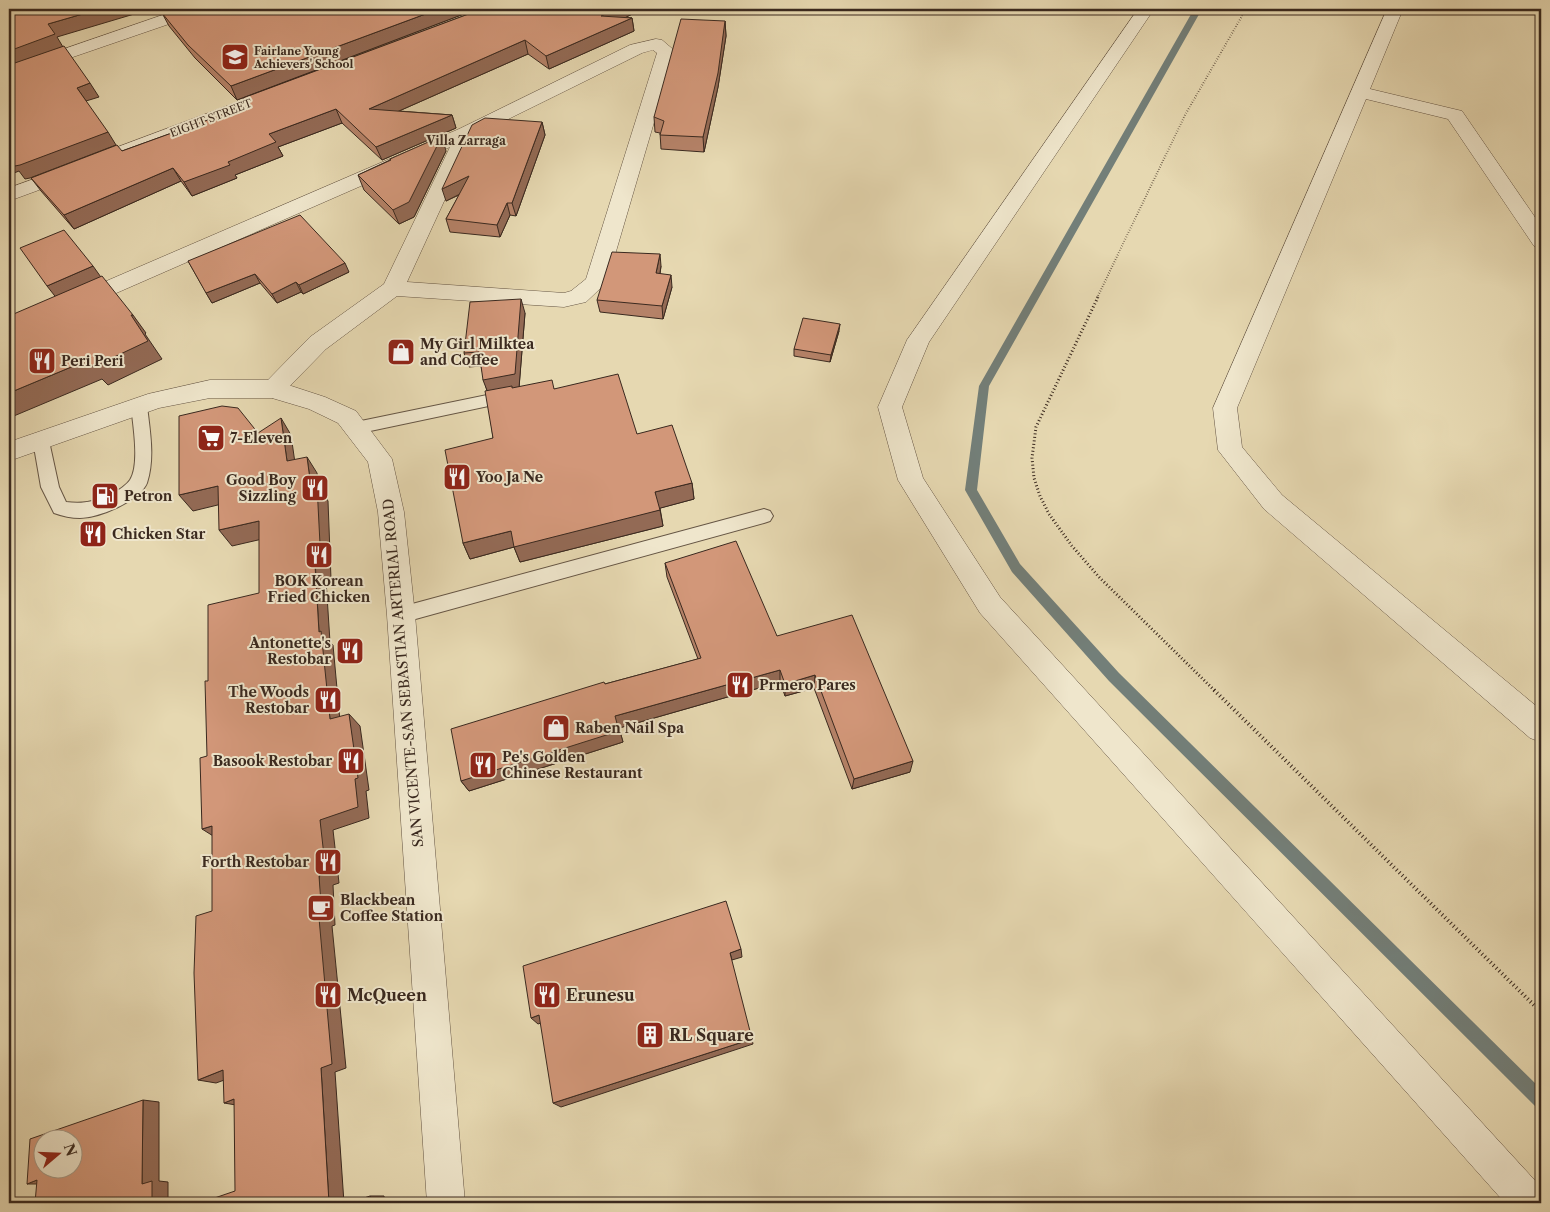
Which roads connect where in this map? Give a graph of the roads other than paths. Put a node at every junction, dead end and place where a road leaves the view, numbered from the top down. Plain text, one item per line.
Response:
1 (195, 9) edge
2 (1146, 9) edge
3 (1395, 9) edge
4 (9, 74) edge
5 (294, 86) edge
6 (1360, 92) junction
7 (466, 134) junction
8 (110, 156) edge
9 (82, 167) edge
10 (9, 195) edge
11 (1541, 241) edge
12 (393, 288) junction
13 (9, 332) edge
14 (273, 389) junction
15 (528, 394) edge
16 (139, 406) junction
17 (356, 428) junction
18 (42, 440) junction
19 (9, 452) edge
20 (764, 516) dead end
21 (400, 615) junction
22 (1541, 728) edge
23 (446, 1203) edge
24 (1530, 1203) edge

1 - 4 street
2 - 24 street
3 - 6 street
5 - 8 street, EIGHT STREET
6 - 11 street
6 - 22 street
7 - 12 street
7 - 12 street
7 - 13 street
9 - 10 street
12 - 14 street
14 - 16 street, SAN VICENTE-SAN SEBASTIAN ARTERIAL ROAD
14 - 17 street, SAN VICENTE-SAN SEBASTIAN ARTERIAL ROAD
15 - 17 lane
16 - 18 street, SAN VICENTE-SAN SEBASTIAN ARTERIAL ROAD
16 - 18 lane
17 - 21 street, SAN VICENTE-SAN SEBASTIAN ARTERIAL ROAD
18 - 19 street, SAN VICENTE-SAN SEBASTIAN ARTERIAL ROAD
20 - 21 lane
21 - 23 street, SAN VICENTE-SAN SEBASTIAN ARTERIAL ROAD

